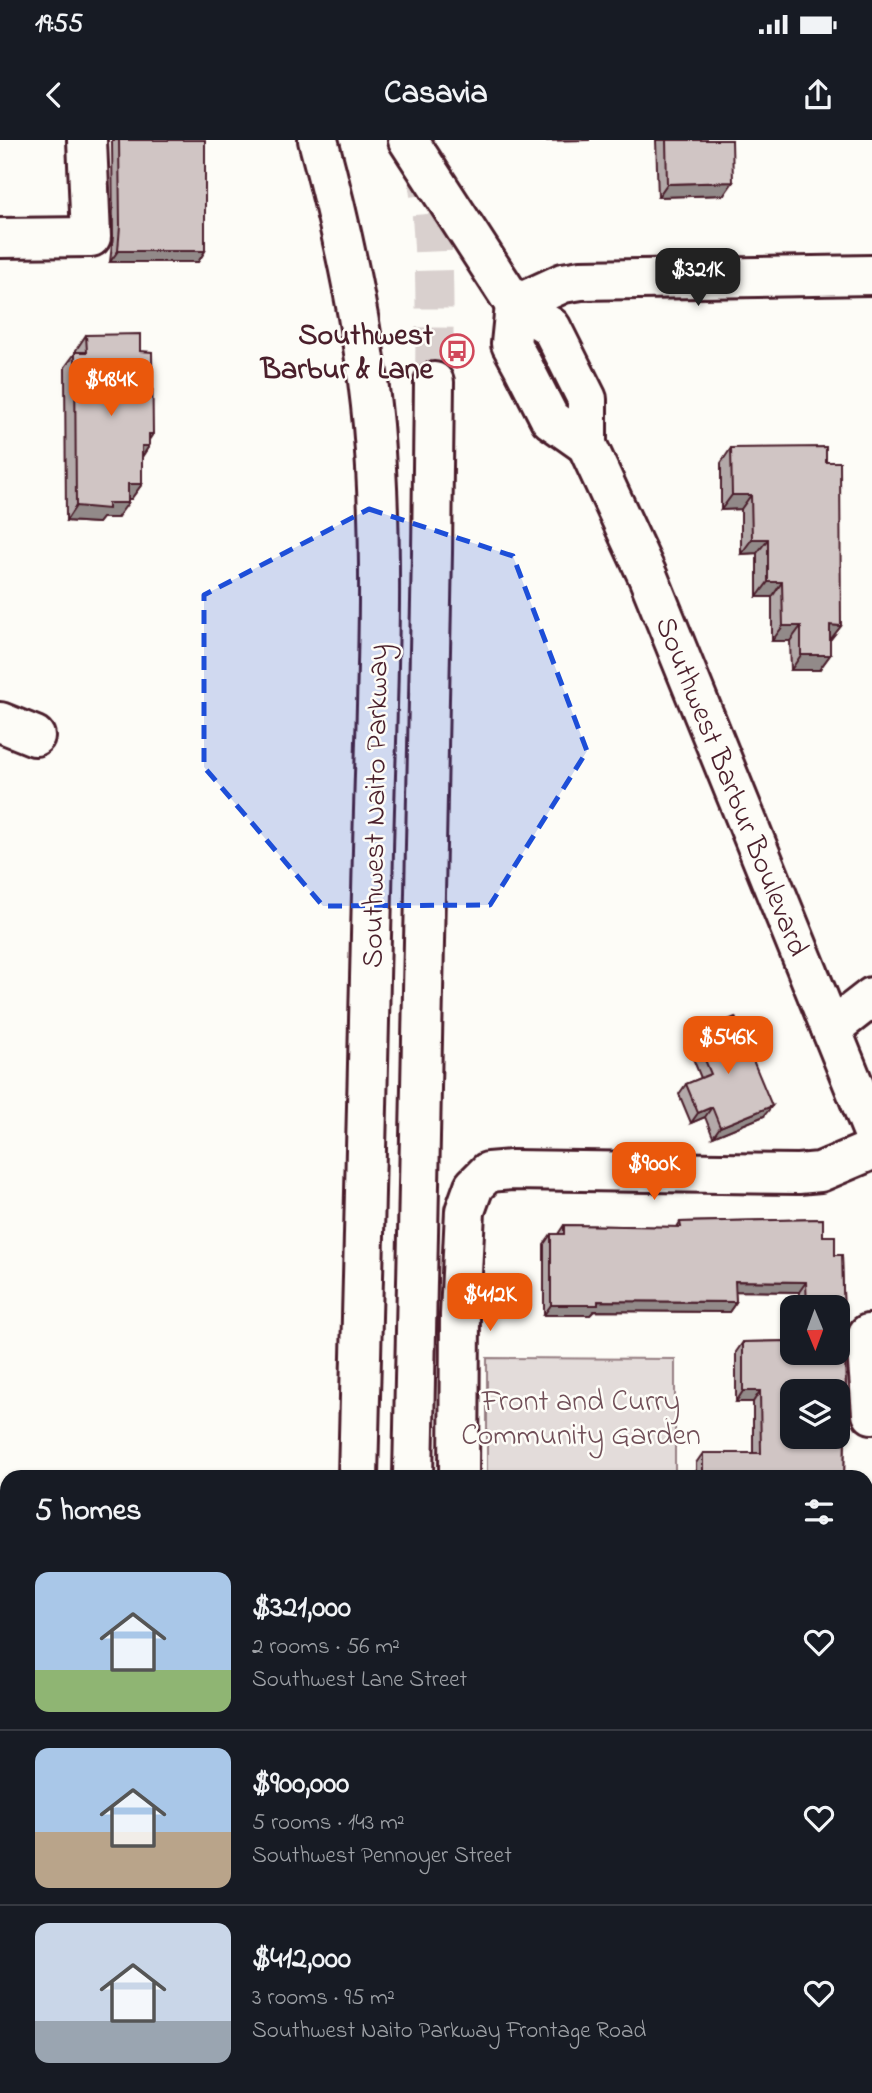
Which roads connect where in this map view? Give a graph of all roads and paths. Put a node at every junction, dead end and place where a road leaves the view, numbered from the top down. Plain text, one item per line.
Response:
1 (87, 140) edge
2 (318, 140) edge
3 (408, 140) edge
4 (0, 238) edge
5 (872, 275) edge
6 (515, 305) junction
7 (434, 382) tunnel mouth
8 (0, 722) edge
9 (35, 736) dead end
10 (872, 996) edge
11 (831, 1029) junction
12 (872, 1130) edge
13 (872, 1150) edge
14 (868, 1334) dead end
15 (872, 1414) edge
16 (358, 1470) edge
17 (413, 1470) edge
18 (459, 1470) edge

1 - 4 main road
2 - 16 main road, Southwest Naito Parkway
3 - 6 main road
5 - 6 main road
6 - 11 main road, Southwest Barbur Boulevard
7 - 17 main road, Southwest Naito Parkway
8 - 9 main road
10 - 11 main road
11 - 12 main road, Southwest Barbur Boulevard
13 - 18 main road
14 - 15 main road

